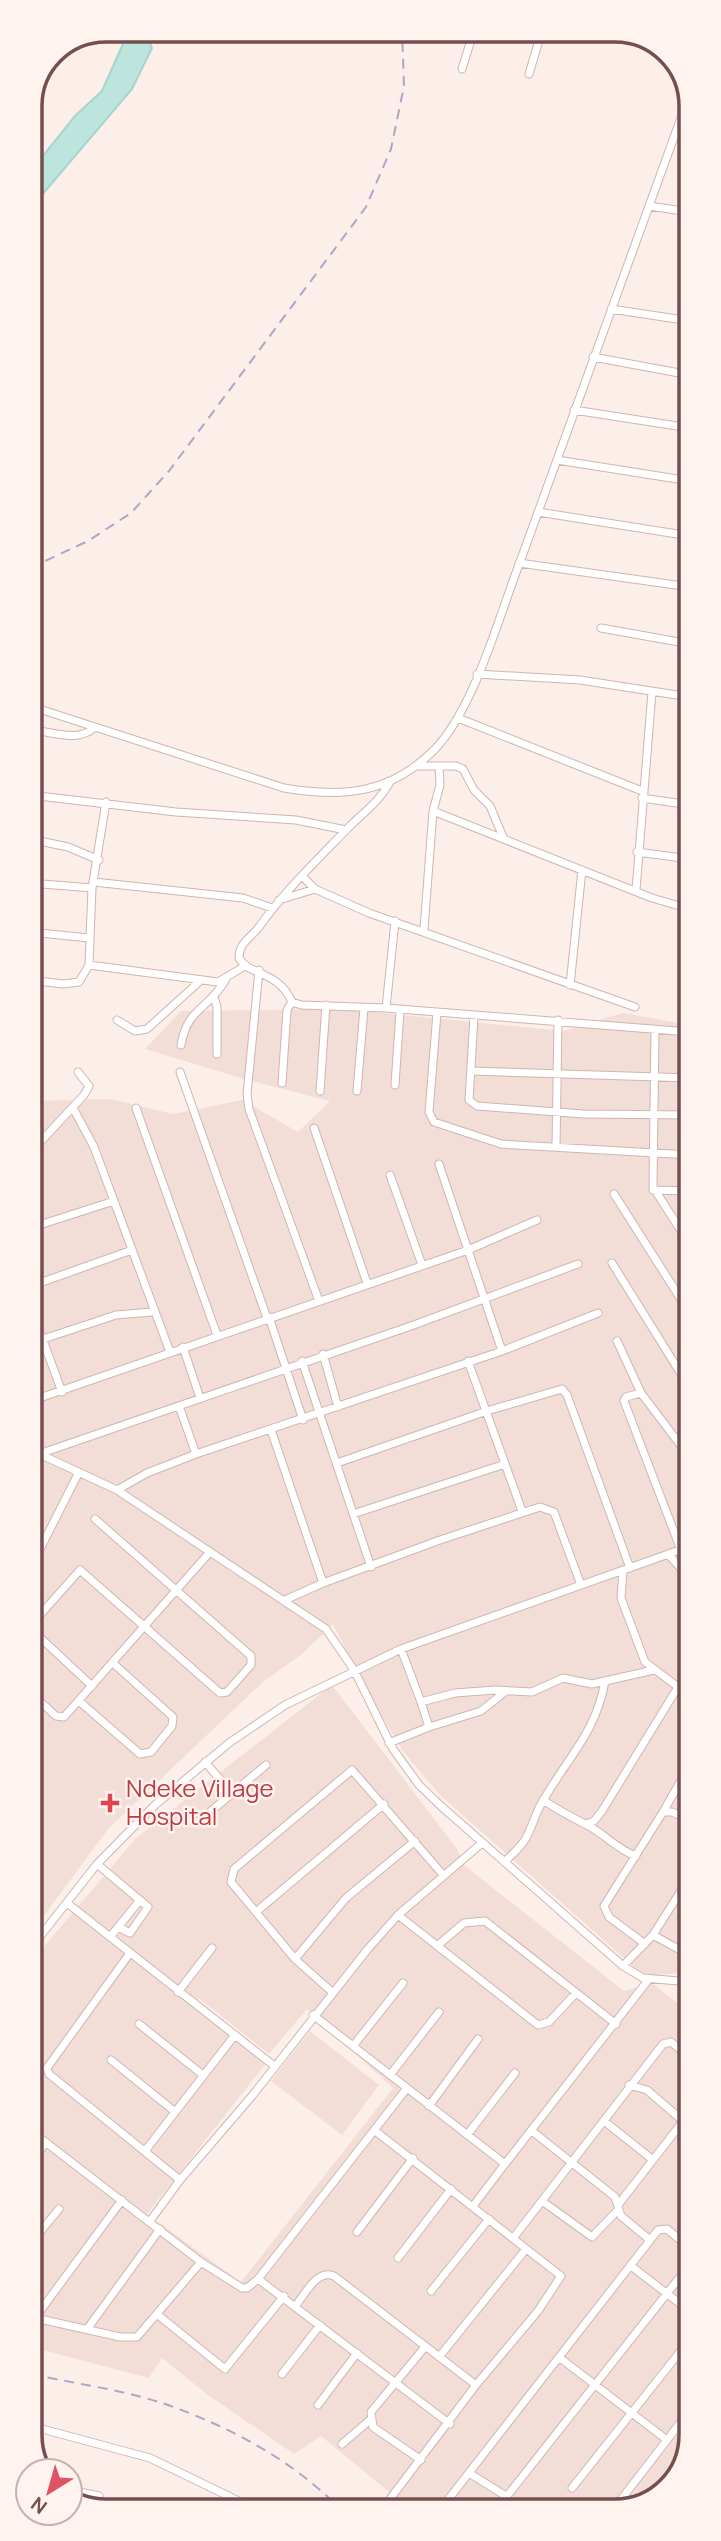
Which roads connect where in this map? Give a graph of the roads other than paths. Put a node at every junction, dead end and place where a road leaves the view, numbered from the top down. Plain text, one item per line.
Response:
1 (470, 42) edge
2 (538, 42) edge
3 (462, 69) dead end
4 (528, 74) dead end
5 (679, 123) edge
6 (649, 206) junction
7 (679, 210) edge
8 (611, 309) junction
9 (679, 319) edge
10 (593, 357) junction
11 (679, 373) edge
12 (574, 410) junction
13 (679, 426) edge
14 (557, 460) junction
15 (679, 479) edge
16 (538, 512) junction
17 (679, 534) edge
18 (519, 564) junction
19 (679, 586) edge
20 (601, 628) dead end
21 (679, 642) edge
22 (477, 674) junction
23 (652, 692) junction
24 (679, 696) edge
25 (42, 710) edge
26 (458, 718) junction
27 (94, 728) junction
28 (42, 731) edge
29 (416, 766) junction
30 (439, 766) junction
31 (391, 782) junction
32 (642, 795) junction
33 (42, 796) edge
34 (106, 802) junction
35 (679, 803) edge
36 (433, 811) junction
37 (346, 830) junction
38 (503, 837) junction
39 (42, 842) edge
40 (638, 852) junction
41 (679, 858) edge
42 (99, 860) junction
43 (582, 870) junction
44 (303, 877) junction
45 (42, 883) edge
46 (93, 885) junction
47 (315, 889) junction
48 (636, 890) junction
49 (278, 900) junction
50 (679, 905) edge
51 (272, 908) junction
52 (394, 920) junction
53 (424, 929) junction
54 (42, 933) edge
55 (89, 938) junction
56 (89, 965) junction
57 (244, 966) junction
58 (258, 970) junction
59 (226, 979) junction
60 (42, 981) edge
61 (199, 982) junction
62 (570, 985) junction
63 (214, 998) junction
64 (292, 1002) junction
65 (326, 1005) junction
66 (635, 1007) dead end
67 (364, 1008) junction
68 (386, 1008) junction
69 (400, 1011) junction
70 (437, 1013) junction
71 (474, 1016) junction
72 (117, 1020) dead end
73 (558, 1020) junction
74 (655, 1030) junction
75 (679, 1031) edge
76 (181, 1045) dead end
77 (217, 1054) dead end
78 (471, 1071) junction
79 (78, 1072) dead end
80 (180, 1072) dead end
81 (559, 1074) junction
82 (654, 1077) junction
83 (679, 1078) edge
84 (282, 1083) dead end
85 (395, 1085) dead end
86 (320, 1091) dead end
87 (357, 1091) dead end
88 (73, 1108) junction
89 (136, 1108) dead end
90 (558, 1113) junction
91 (655, 1114) junction
92 (679, 1115) edge
93 (314, 1128) dead end
94 (42, 1140) edge
95 (556, 1147) junction
96 (654, 1153) junction
97 (679, 1154) edge
98 (439, 1164) dead end
99 (390, 1175) dead end
100 (653, 1189) junction
101 (679, 1190) edge
102 (614, 1194) dead end
103 (114, 1201) junction
104 (537, 1220) dead end
105 (42, 1224) edge
106 (679, 1227) edge
107 (132, 1250) junction
108 (468, 1250) junction
109 (612, 1263) dead end
110 (578, 1264) dead end
111 (422, 1265) junction
112 (42, 1281) edge
113 (367, 1283) junction
114 (679, 1296) edge
115 (481, 1298) junction
116 (319, 1301) junction
117 (152, 1312) junction
118 (598, 1313) dead end
119 (268, 1318) junction
120 (217, 1335) junction
121 (43, 1338) joint
122 (617, 1342) dead end
123 (183, 1348) junction
124 (502, 1351) junction
125 (170, 1352) junction
126 (323, 1354) junction
127 (302, 1361) junction
128 (468, 1362) junction
129 (288, 1367) junction
130 (679, 1371) edge
131 (62, 1392) junction
132 (641, 1393) junction
133 (42, 1398) edge
134 (200, 1398) junction
135 (179, 1405) junction
136 (338, 1407) junction
137 (487, 1411) junction
138 (320, 1413) junction
139 (303, 1420) junction
140 (271, 1430) junction
141 (679, 1443) edge
142 (42, 1451) edge
143 (196, 1454) junction
144 (42, 1458) edge
145 (337, 1463) junction
146 (505, 1464) junction
147 (79, 1472) junction
148 (117, 1490) junction
149 (522, 1511) junction
150 (353, 1514) junction
151 (95, 1519) dead end
152 (42, 1545) edge
153 (679, 1545) edge
154 (679, 1551) edge
155 (210, 1552) junction
156 (668, 1554) junction
157 (679, 1566) edge
158 (371, 1567) junction
159 (627, 1569) junction
160 (323, 1583) junction
161 (581, 1586) junction
162 (177, 1590) junction
163 (285, 1600) junction
164 (42, 1614) edge
165 (145, 1627) junction
166 (42, 1638) edge
167 (401, 1649) junction
168 (114, 1664) junction
169 (354, 1670) junction
170 (654, 1670) junction
171 (605, 1681) junction
172 (92, 1686) junction
173 (678, 1687) joint
174 (506, 1691) junction
175 (42, 1702) edge
176 (79, 1702) junction
177 (421, 1702) junction
178 (429, 1727) junction
179 (389, 1743) junction
180 (205, 1762) junction
181 (266, 1765) dead end
182 (679, 1784) edge
183 (233, 1794) junction
184 (543, 1800) junction
185 (384, 1804) junction
186 (663, 1812) junction
187 (679, 1815) edge
188 (198, 1822) dead end
189 (586, 1824) junction
190 (415, 1841) junction
191 (482, 1843) junction
192 (636, 1856) junction
193 (504, 1862) junction
194 (97, 1864) junction
195 (443, 1876) junction
196 (679, 1895) edge
197 (140, 1900) junction
198 (67, 1903) junction
199 (256, 1912) junction
200 (398, 1914) junction
201 (118, 1927) junction
202 (42, 1934) edge
203 (653, 1935) junction
204 (110, 1937) junction
205 (645, 1944) junction
206 (437, 1946) junction
207 (212, 1948) dead end
208 (679, 1949) edge
209 (130, 1953) junction
210 (295, 1959) junction
211 (623, 1966) junction
212 (649, 1979) junction
213 (679, 1981) edge
214 (402, 1983) dead end
215 (178, 1992) junction
216 (332, 1992) junction
217 (575, 1994) junction
218 (439, 2012) dead end
219 (313, 2015) junction
220 (139, 2024) dead end
221 (616, 2024) junction
222 (234, 2035) junction
223 (478, 2039) dead end
224 (353, 2046) junction
225 (679, 2050) edge
226 (111, 2060) dead end
227 (273, 2065) junction
228 (515, 2073) dead end
229 (203, 2075) junction
230 (390, 2075) junction
231 (629, 2085) junction
232 (407, 2088) junction
233 (429, 2106) junction
234 (174, 2111) junction
235 (679, 2118) edge
236 (604, 2121) junction
237 (679, 2126) edge
238 (374, 2130) junction
239 (532, 2131) junction
240 (467, 2135) junction
241 (42, 2139) edge
242 (46, 2142) junction
243 (42, 2148) edge
244 (145, 2151) junction
245 (413, 2158) junction
246 (653, 2160) junction
247 (571, 2162) junction
248 (505, 2165) junction
249 (180, 2180) junction
250 (451, 2189) junction
251 (122, 2200) junction
252 (542, 2201) junction
253 (473, 2206) junction
254 (618, 2207) junction
255 (59, 2209) dead end
256 (489, 2219) junction
257 (150, 2221) junction
258 (160, 2229) junction
259 (42, 2230) edge
260 (357, 2231) dead end
261 (514, 2237) junction
262 (650, 2240) junction
263 (679, 2240) edge
264 (526, 2249) junction
265 (398, 2258) dead end
266 (201, 2262) junction
267 (631, 2266) junction
268 (679, 2278) edge
269 (258, 2279) junction
270 (431, 2291) dead end
271 (667, 2293) junction
272 (284, 2296) junction
273 (679, 2302) edge
274 (296, 2305) junction
275 (42, 2306) edge
276 (158, 2315) junction
277 (42, 2320) edge
278 (320, 2325) junction
279 (88, 2328) junction
280 (425, 2347) junction
281 (357, 2353) junction
282 (679, 2353) edge
283 (439, 2357) junction
284 (560, 2358) junction
285 (282, 2374) dead end
286 (396, 2382) junction
287 (476, 2385) junction
288 (596, 2385) junction
289 (317, 2405) dead end
290 (631, 2413) junction
291 (370, 2420) junction
292 (450, 2424) junction
293 (679, 2424) edge
294 (42, 2429) edge
295 (667, 2440) junction
296 (342, 2444) dead end
297 (421, 2460) junction
298 (469, 2473) junction
299 (572, 2488) dead end
300 (84, 2493) edge
301 (99, 2496) dead end
302 (506, 2496) junction
303 (234, 2499) edge
304 (390, 2499) edge
305 (450, 2499) edge
306 (504, 2499) edge
307 (621, 2499) edge

1 - 3 street
2 - 4 street
5 - 6 street
6 - 7 street
6 - 8 street
8 - 9 street
8 - 10 street
10 - 11 street
10 - 12 street
12 - 13 street
12 - 14 street
14 - 15 street
14 - 16 street
16 - 17 street
16 - 18 street
18 - 19 street
18 - 22 street
20 - 21 street
22 - 23 street
22 - 26 street
23 - 24 street
23 - 32 street
25 - 27 street
26 - 29 street
26 - 32 street
27 - 28 street
27 - 31 street
29 - 30 street
29 - 31 street
30 - 36 street
30 - 38 street
31 - 37 street
32 - 35 street
32 - 40 street
33 - 34 street
34 - 37 street
34 - 42 street
36 - 38 street
36 - 53 street
37 - 44 street
38 - 43 street
39 - 42 street
40 - 41 street
40 - 48 street
42 - 46 street
43 - 48 street
43 - 62 street
44 - 47 street
44 - 49 street
45 - 46 street
46 - 51 street
46 - 55 street
47 - 49 street
47 - 52 street
48 - 50 street
49 - 51 street
51 - 57 street
52 - 53 street
52 - 68 street
53 - 62 street
54 - 55 street
55 - 56 street
56 - 60 street
56 - 61 street
57 - 58 street
57 - 59 street
58 - 64 street
58 - 116 street
59 - 61 street
59 - 63 street
61 - 72 street
62 - 66 street
63 - 76 street
63 - 77 street
64 - 65 street
64 - 84 street
65 - 67 street
65 - 86 street
67 - 68 street
67 - 87 street
68 - 69 street
69 - 70 street
69 - 85 street
70 - 71 street
70 - 95 street
71 - 73 street
71 - 78 street
73 - 74 street
73 - 81 street
74 - 75 street
74 - 82 street
78 - 81 street
78 - 90 street
79 - 88 street
80 - 119 street
81 - 82 street
81 - 90 street
82 - 83 street
82 - 91 street
88 - 94 street
88 - 103 street
89 - 120 street
90 - 91 street
90 - 95 street
91 - 92 street
91 - 96 street
93 - 113 street
95 - 96 street
96 - 97 street
96 - 100 street
98 - 108 street
99 - 111 street
100 - 101 street
100 - 106 street
102 - 114 street
103 - 105 street
103 - 107 street
104 - 108 street
107 - 112 street
107 - 117 street
108 - 111 street
108 - 115 street
109 - 130 street
110 - 115 street
111 - 113 street
113 - 116 street
115 - 124 street
115 - 126 street
116 - 119 street
117 - 121 street
117 - 125 street
118 - 124 street
119 - 120 street
119 - 129 street
120 - 123 street
121 - 131 street
122 - 132 street
123 - 125 street
123 - 134 street
124 - 128 street
125 - 131 street
126 - 127 street
126 - 136 street
127 - 129 street
127 - 138 street
128 - 136 street
128 - 137 street
129 - 134 street
129 - 139 street
131 - 133 street
132 - 141 street
132 - 153 street
134 - 135 street
135 - 142 street
135 - 143 street
136 - 138 street
137 - 145 street
137 - 146 street
137 - 159 street
138 - 139 street
138 - 145 street
139 - 140 street
140 - 143 street
140 - 160 street
143 - 148 street
144 - 147 street
145 - 150 street
146 - 149 street
146 - 150 street
147 - 148 street
147 - 152 street
148 - 155 street
149 - 158 street
149 - 161 street
150 - 158 street
151 - 162 street
154 - 156 street
155 - 162 street
155 - 163 street
156 - 157 street
156 - 159 street
158 - 160 street
159 - 161 street
159 - 170 street
160 - 163 street
161 - 167 street
162 - 165 street
162 - 165 street
163 - 169 street
164 - 165 street
165 - 168 street
166 - 172 street
167 - 169 street
167 - 177 street
168 - 172 street
168 - 176 street
169 - 179 street
169 - 180 street
170 - 171 street
170 - 173 street
171 - 174 street
171 - 184 street
172 - 176 street
173 - 189 street
174 - 177 street
174 - 178 street
175 - 176 street
177 - 178 street
178 - 179 street
179 - 191 street
180 - 183 street
180 - 194 street
181 - 183 street
182 - 186 street
183 - 188 street
184 - 189 street
184 - 193 street
185 - 190 street
185 - 199 street
185 - 199 street
186 - 187 street
186 - 192 street
189 - 192 street
190 - 195 street
190 - 210 street
191 - 193 street
191 - 195 street
192 - 205 street
193 - 211 street
194 - 197 street
194 - 198 street
195 - 200 street
196 - 203 street
197 - 201 street
197 - 201 street
198 - 202 street
198 - 204 street
199 - 210 street
200 - 206 street
200 - 216 street
201 - 204 street
203 - 205 street
203 - 208 street
204 - 209 street
205 - 211 street
206 - 217 street
206 - 217 street
207 - 215 street
209 - 215 street
209 - 244 street
210 - 216 street
211 - 212 street
212 - 213 street
212 - 221 street
214 - 224 street
215 - 222 street
216 - 219 street
217 - 221 street
218 - 230 street
219 - 224 street
219 - 227 street
220 - 229 street
221 - 239 street
222 - 227 street
222 - 229 street
223 - 233 street
224 - 230 street
225 - 231 street
226 - 234 street
227 - 249 street
228 - 240 street
229 - 234 street
230 - 232 street
231 - 235 street
231 - 236 street
232 - 233 street
232 - 238 street
233 - 240 street
234 - 244 street
236 - 246 street
236 - 247 street
237 - 246 street
238 - 245 street
238 - 269 street
239 - 247 street
239 - 248 street
240 - 248 street
241 - 242 street
242 - 243 street
242 - 251 street
244 - 249 street
245 - 250 street
245 - 260 street
246 - 254 street
247 - 252 street
247 - 254 street
248 - 253 street
249 - 257 street
250 - 253 street
250 - 265 street
251 - 257 street
251 - 275 street
252 - 254 street
252 - 261 street
253 - 256 street
254 - 262 street
255 - 259 street
256 - 261 street
256 - 270 street
257 - 258 street
258 - 266 street
258 - 279 street
261 - 264 street
262 - 263 street
262 - 267 street
264 - 283 street
264 - 287 street
266 - 269 street
266 - 276 street
267 - 271 street
267 - 284 street
268 - 271 street
269 - 272 street
271 - 273 street
271 - 288 street
272 - 274 street
272 - 276 street
274 - 278 street
274 - 280 street
276 - 279 street
277 - 279 street
278 - 281 street
278 - 285 street
280 - 283 street
280 - 286 street
281 - 286 street
281 - 289 street
282 - 290 street
283 - 287 street
284 - 288 street
284 - 298 street
286 - 291 street
286 - 292 street
287 - 292 street
288 - 290 street
288 - 302 street
290 - 295 street
290 - 299 street
291 - 296 street
291 - 297 street
292 - 297 street
293 - 295 street
294 - 303 street
295 - 307 street
297 - 304 street
298 - 302 street
298 - 305 street
300 - 301 street
302 - 306 street

